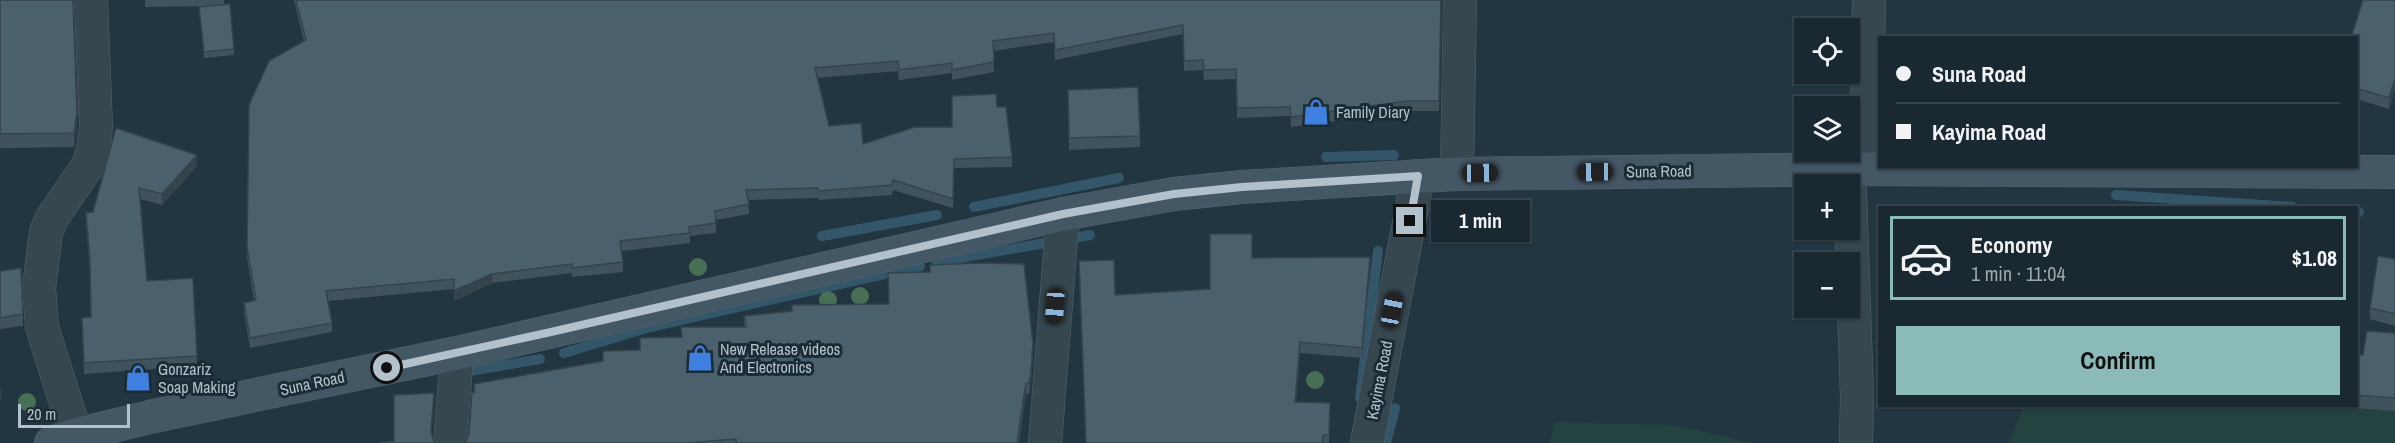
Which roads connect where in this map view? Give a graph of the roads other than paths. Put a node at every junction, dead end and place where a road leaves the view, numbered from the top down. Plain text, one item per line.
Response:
1 (91, 0) edge
2 (1460, 0) edge
3 (1869, 0) edge
4 (2395, 172) edge
5 (1457, 174) junction
6 (1853, 174) edge
7 (1418, 176) junction
8 (1794, 177) edge
9 (1860, 178) edge
10 (1063, 214) junction
11 (1854, 240) edge
12 (457, 353) junction
13 (63, 439) edge
14 (450, 443) edge
15 (1045, 443) edge
16 (1366, 443) edge
17 (1856, 443) edge

1 - 13 street
2 - 5 street
3 - 6 street
4 - 9 street, Suna Road
5 - 7 street, Suna Road
5 - 8 street, Suna Road
7 - 10 street, Suna Road
7 - 16 street, Kayima Road
10 - 12 street, Suna Road
10 - 15 street
11 - 17 street
12 - 13 street, Suna Road
12 - 14 street

